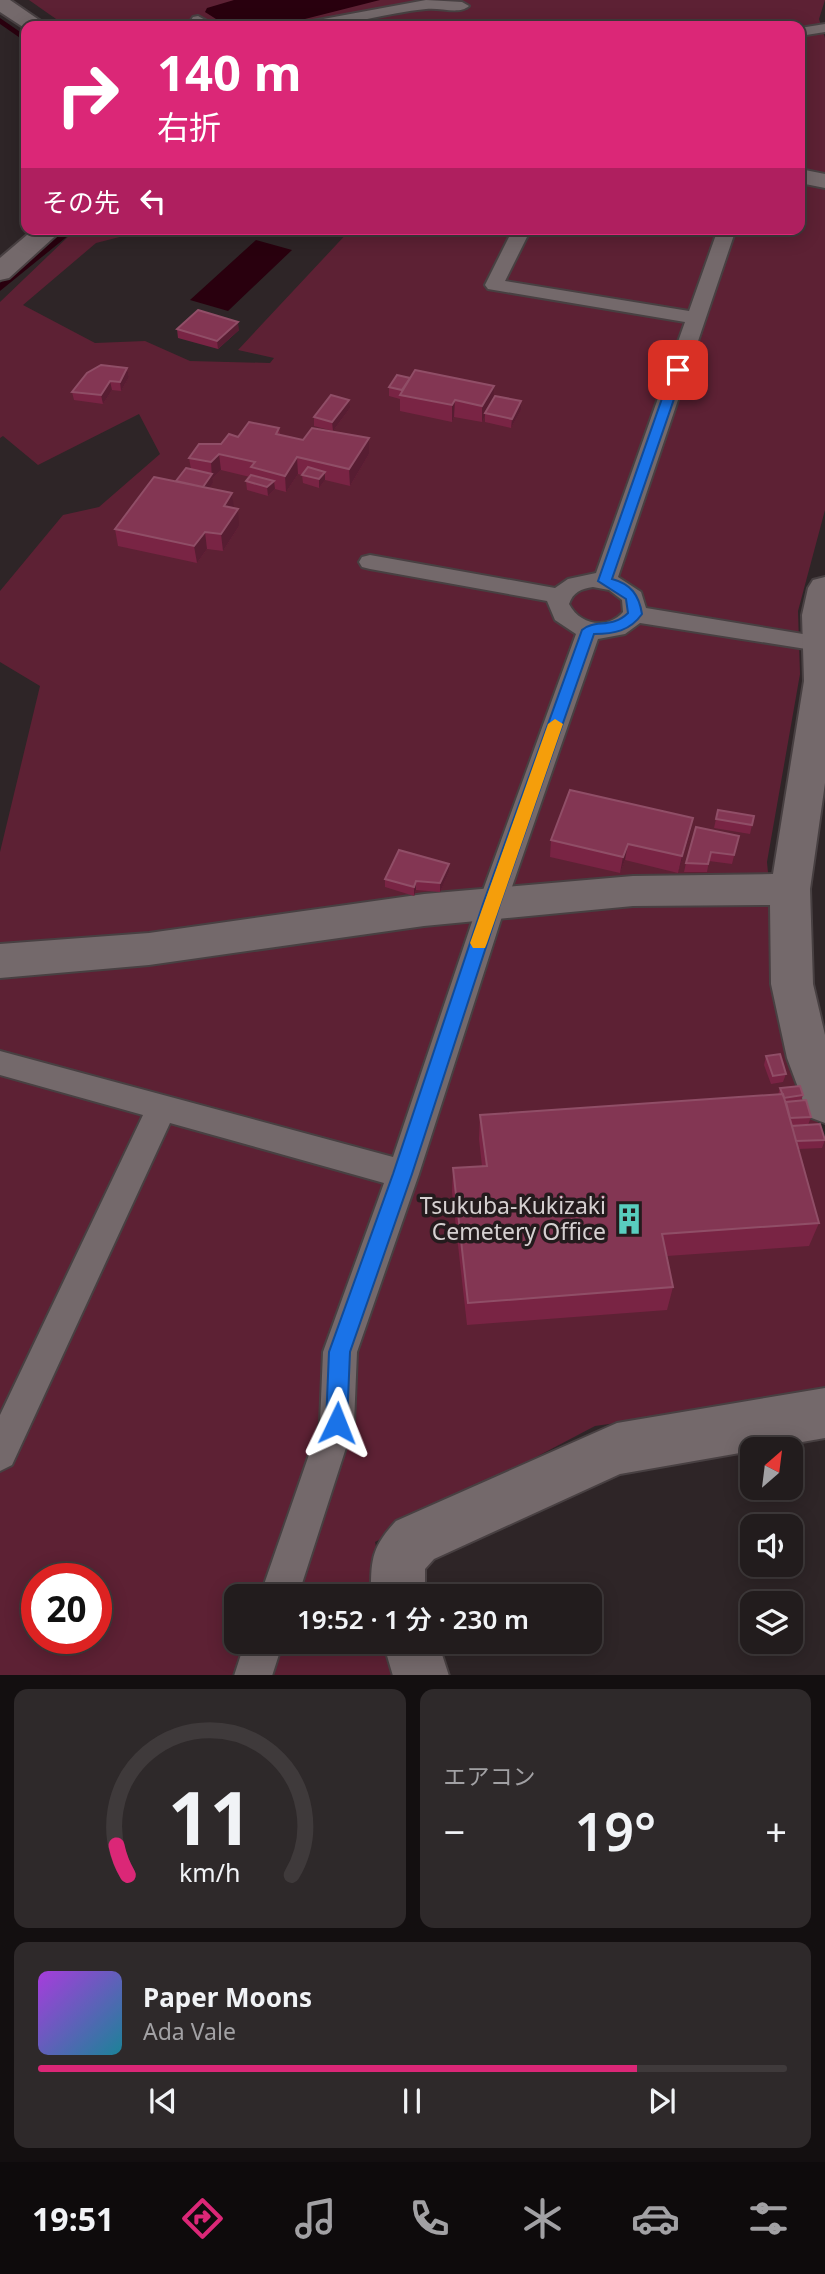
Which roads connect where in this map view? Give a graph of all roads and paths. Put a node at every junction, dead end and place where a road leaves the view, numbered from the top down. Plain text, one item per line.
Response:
1 (0, 3) edge
2 (461, 6) dead end
3 (368, 14) junction
4 (29, 21) edge
5 (332, 21) edge
6 (356, 21) edge
7 (825, 28) edge
8 (805, 31) edge
9 (805, 177) edge
10 (825, 181) edge
11 (21, 232) edge
12 (12, 233) dead end
13 (45, 235) edge
14 (519, 235) edge
15 (725, 235) edge
16 (0, 272) edge
17 (696, 318) junction
18 (370, 562) dead end
19 (605, 581) junction
20 (825, 588) edge
21 (560, 596) junction
22 (635, 614) junction
23 (589, 630) junction
24 (823, 646) edge
25 (790, 889) junction
26 (492, 904) junction
27 (0, 961) edge
28 (0, 1063) edge
29 (825, 1104) edge
30 (162, 1108) junction
31 (403, 1174) junction
32 (825, 1413) edge
33 (0, 1453) edge
34 (283, 1584) edge
35 (398, 1584) edge
36 (260, 1654) edge
37 (415, 1654) edge
38 (253, 1675) edge
39 (421, 1675) edge

1 - 4 street
2 - 3 lane
3 - 5 lane
3 - 6 lane
7 - 8 lane
9 - 10 street
11 - 12 street
13 - 16 street
14 - 17 lane
15 - 17 lane
17 - 19 lane
18 - 21 lane
19 - 21 lane
19 - 22 lane
20 - 24 street
21 - 23 lane
22 - 23 lane
22 - 24 lane
23 - 26 lane
24 - 25 street
25 - 26 street
25 - 29 street
26 - 27 street
26 - 31 lane
28 - 30 lane
30 - 31 lane
30 - 33 lane
31 - 34 lane
32 - 35 street
36 - 38 lane
37 - 39 street

